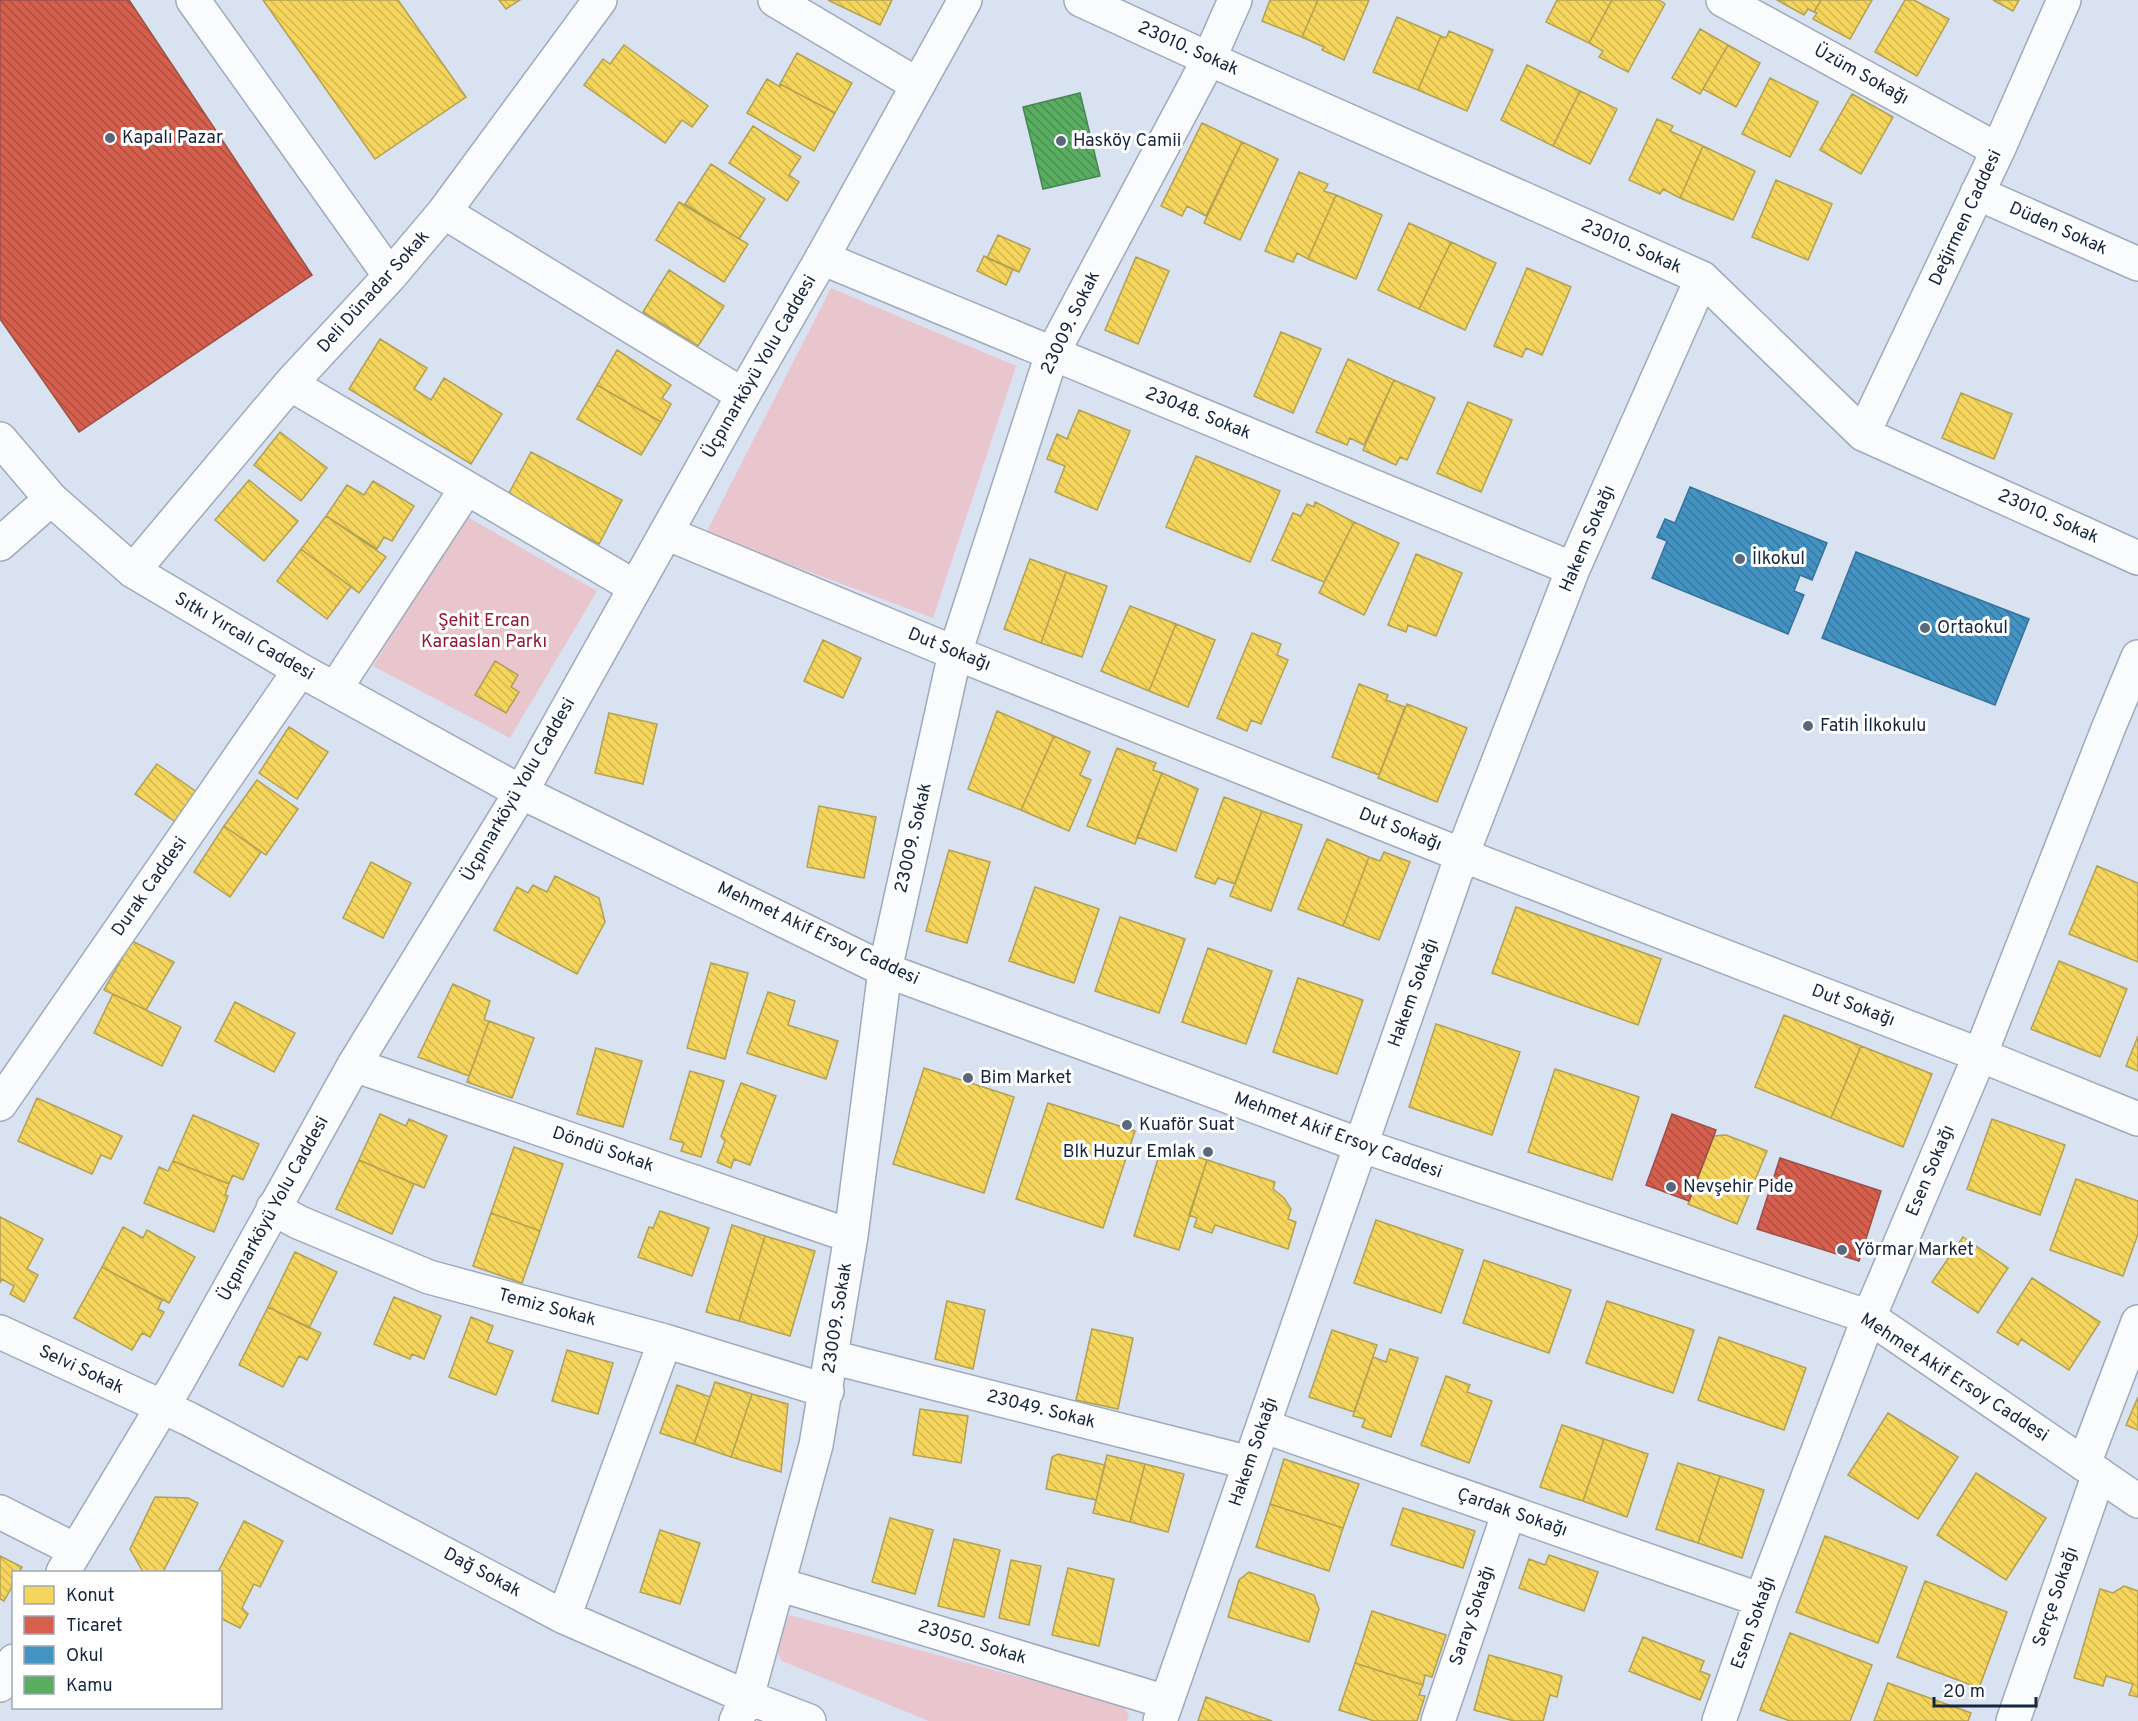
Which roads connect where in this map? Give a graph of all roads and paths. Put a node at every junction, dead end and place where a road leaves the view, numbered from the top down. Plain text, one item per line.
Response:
1 (193, 0) edge
2 (600, 0) edge
3 (965, 0) edge
4 (1081, 0) edge
5 (1235, 0) edge
6 (1723, 0) edge
7 (2064, 0) edge
8 (787, 3) edge
9 (1209, 59) junction
10 (918, 85) junction
11 (1998, 150) junction
12 (1977, 193) junction
13 (444, 212) junction
14 (822, 258) junction
15 (2138, 264) edge
16 (390, 276) junction
17 (1702, 278) junction
18 (1052, 354) junction
19 (290, 384) junction
20 (743, 395) junction
21 (1863, 434) junction
22 (0, 439) edge
23 (466, 489) junction
24 (51, 499) junction
25 (666, 533) junction
26 (0, 544) edge
27 (2138, 558) edge
28 (1574, 569) junction
29 (133, 571) junction
30 (635, 587) junction
31 (955, 653) junction
32 (2138, 657) edge
33 (300, 670) junction
34 (335, 690) junction
35 (521, 792) junction
36 (1462, 855) junction
37 (885, 969) junction
38 (1980, 1055) junction
39 (354, 1065) junction
40 (0, 1104) edge
41 (2138, 1119) edge
42 (1360, 1145) junction
43 (273, 1208) junction
44 (851, 1236) junction
45 (1869, 1317) junction
46 (2138, 1322) edge
47 (0, 1332) edge
48 (665, 1341) junction
49 (831, 1357) junction
50 (826, 1391) junction
51 (162, 1408) junction
52 (1263, 1426) junction
53 (1250, 1463) junction
54 (2091, 1469) junction
55 (2138, 1501) edge
56 (0, 1512) edge
57 (1509, 1512) junction
58 (69, 1561) edge
59 (778, 1584) junction
60 (1761, 1600) junction
61 (564, 1617) junction
62 (12, 1664) edge
63 (0, 1685) edge
64 (742, 1709) edge
65 (1163, 1711) edge
66 (809, 1721) edge
67 (1438, 1721) edge
68 (1719, 1721) edge
69 (2013, 1721) edge

1 - 16 street
2 - 13 street, Deli Dünadar Sokak
3 - 10 street, Üçpınarköyü Yolu Caddesi
4 - 9 street, 23010. Sokak
5 - 9 street, 23009. Sokak
6 - 11 street, Üzüm Sokağı
7 - 11 street, Değirmen Caddesi
8 - 10 street
9 - 17 street, 23010. Sokak
9 - 18 street, 23009. Sokak
10 - 14 street, Üçpınarköyü Yolu Caddesi
11 - 12 street, Değirmen Caddesi
12 - 15 street, Düden Sokak
12 - 21 street, Değirmen Caddesi
13 - 16 street, Deli Dünadar Sokak
13 - 20 street
14 - 18 street, 23048. Sokak
14 - 20 street, Üçpınarköyü Yolu Caddesi
16 - 19 street, Deli Dünadar Sokak
17 - 21 street, 23010. Sokak
17 - 28 street, Hakem Sokağı
18 - 28 street, 23048. Sokak
18 - 31 street, 23009. Sokak
19 - 23 street
19 - 29 street, Deli Dünadar Sokak
20 - 25 street, Üçpınarköyü Yolu Caddesi
21 - 27 street, 23010. Sokak
22 - 24 street, Sıtkı Yırcalı Caddesi
23 - 30 street
23 - 34 street
24 - 26 street
24 - 29 street, Sıtkı Yırcalı Caddesi
25 - 30 street, Üçpınarköyü Yolu Caddesi
25 - 31 street, Dut Sokağı
28 - 36 street, Hakem Sokağı
29 - 33 street, Sıtkı Yırcalı Caddesi
30 - 35 street, Üçpınarköyü Yolu Caddesi
31 - 36 street, Dut Sokağı
31 - 37 street, 23009. Sokak
32 - 38 street, Esen Sokağı
33 - 34 street, Sıtkı Yırcalı Caddesi
33 - 40 street, Durak Caddesi
34 - 35 street, Sıtkı Yırcalı Caddesi
35 - 37 street, Mehmet Akif Ersoy Caddesi
35 - 39 street, Üçpınarköyü Yolu Caddesi
36 - 38 street, Dut Sokağı
36 - 42 street, Hakem Sokağı
37 - 42 street, Mehmet Akif Ersoy Caddesi
37 - 44 street, 23009. Sokak
38 - 41 street, Dut Sokağı
38 - 45 street, Esen Sokağı
39 - 43 street, Üçpınarköyü Yolu Caddesi
39 - 44 street, Döndü Sokak
42 - 45 street, Mehmet Akif Ersoy Caddesi
42 - 52 street, Hakem Sokağı
43 - 48 street, Temiz Sokak
43 - 51 street, Üçpınarköyü Yolu Caddesi
44 - 49 street, 23009. Sokak
45 - 54 street, Mehmet Akif Ersoy Caddesi
45 - 60 street, Esen Sokağı
46 - 54 street, Serçe Sokağı
47 - 51 street, Selvi Sokak
48 - 50 street, Temiz Sokak
48 - 61 street
49 - 50 street, 23009. Sokak
49 - 53 street, 23049. Sokak
50 - 59 street, 23009. Sokak
51 - 58 street, Üçpınarköyü Yolu Caddesi
51 - 61 street, Dağ Sokak
52 - 53 street, Hakem Sokağı
52 - 57 street, Çardak Sokağı
53 - 65 street, Hakem Sokağı
54 - 55 street, Mehmet Akif Ersoy Caddesi
54 - 69 street, Serçe Sokağı
56 - 58 street
57 - 60 street, Çardak Sokağı
57 - 67 street, Saray Sokağı
59 - 64 street, 23009. Sokak
59 - 65 street, 23050. Sokak
60 - 68 street, Esen Sokağı
61 - 64 street, Dağ Sokak
62 - 63 street
64 - 66 street, Dağ Sokak

